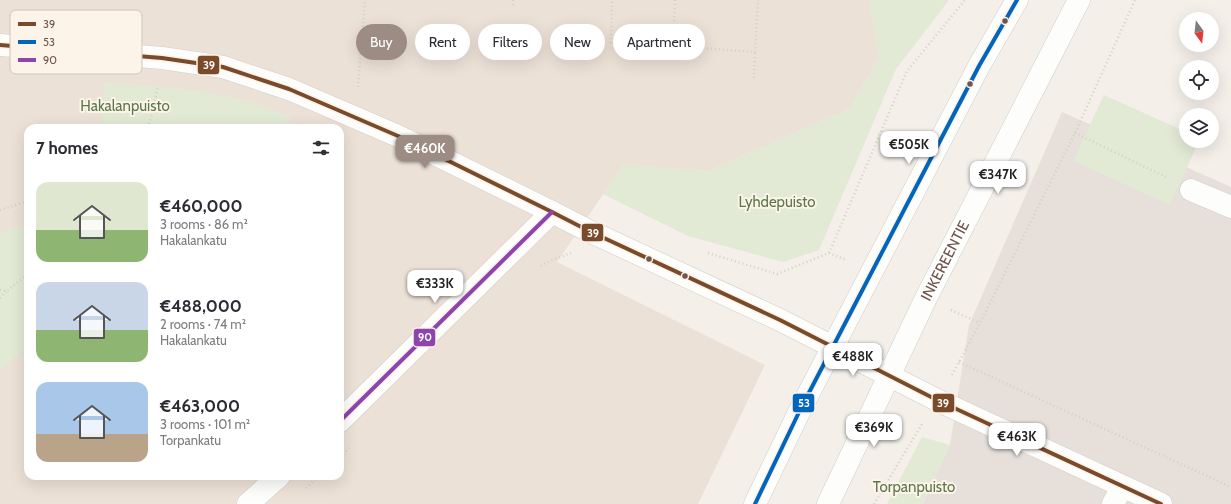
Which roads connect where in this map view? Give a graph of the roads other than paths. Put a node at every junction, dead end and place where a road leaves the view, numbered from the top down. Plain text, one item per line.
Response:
1 (1017, 0) edge
2 (1079, 0) edge
3 (0, 45) edge
4 (10, 46) edge
5 (142, 56) edge
6 (1191, 190) road end
7 (1231, 207) edge
8 (552, 212) junction
9 (833, 347) junction
10 (889, 376) junction
11 (344, 417) edge
12 (275, 480) edge
13 (1118, 495) edge
14 (248, 504) edge
15 (755, 504) edge
16 (828, 504) edge
17 (1161, 504) edge

1 - 9 street
2 - 10 street, INKEREENTIE
3 - 4 street
5 - 8 street
6 - 7 street
8 - 9 street
8 - 11 street
9 - 10 street
9 - 15 street
10 - 13 street
10 - 16 street, INKEREENTIE
12 - 14 street
13 - 17 street

